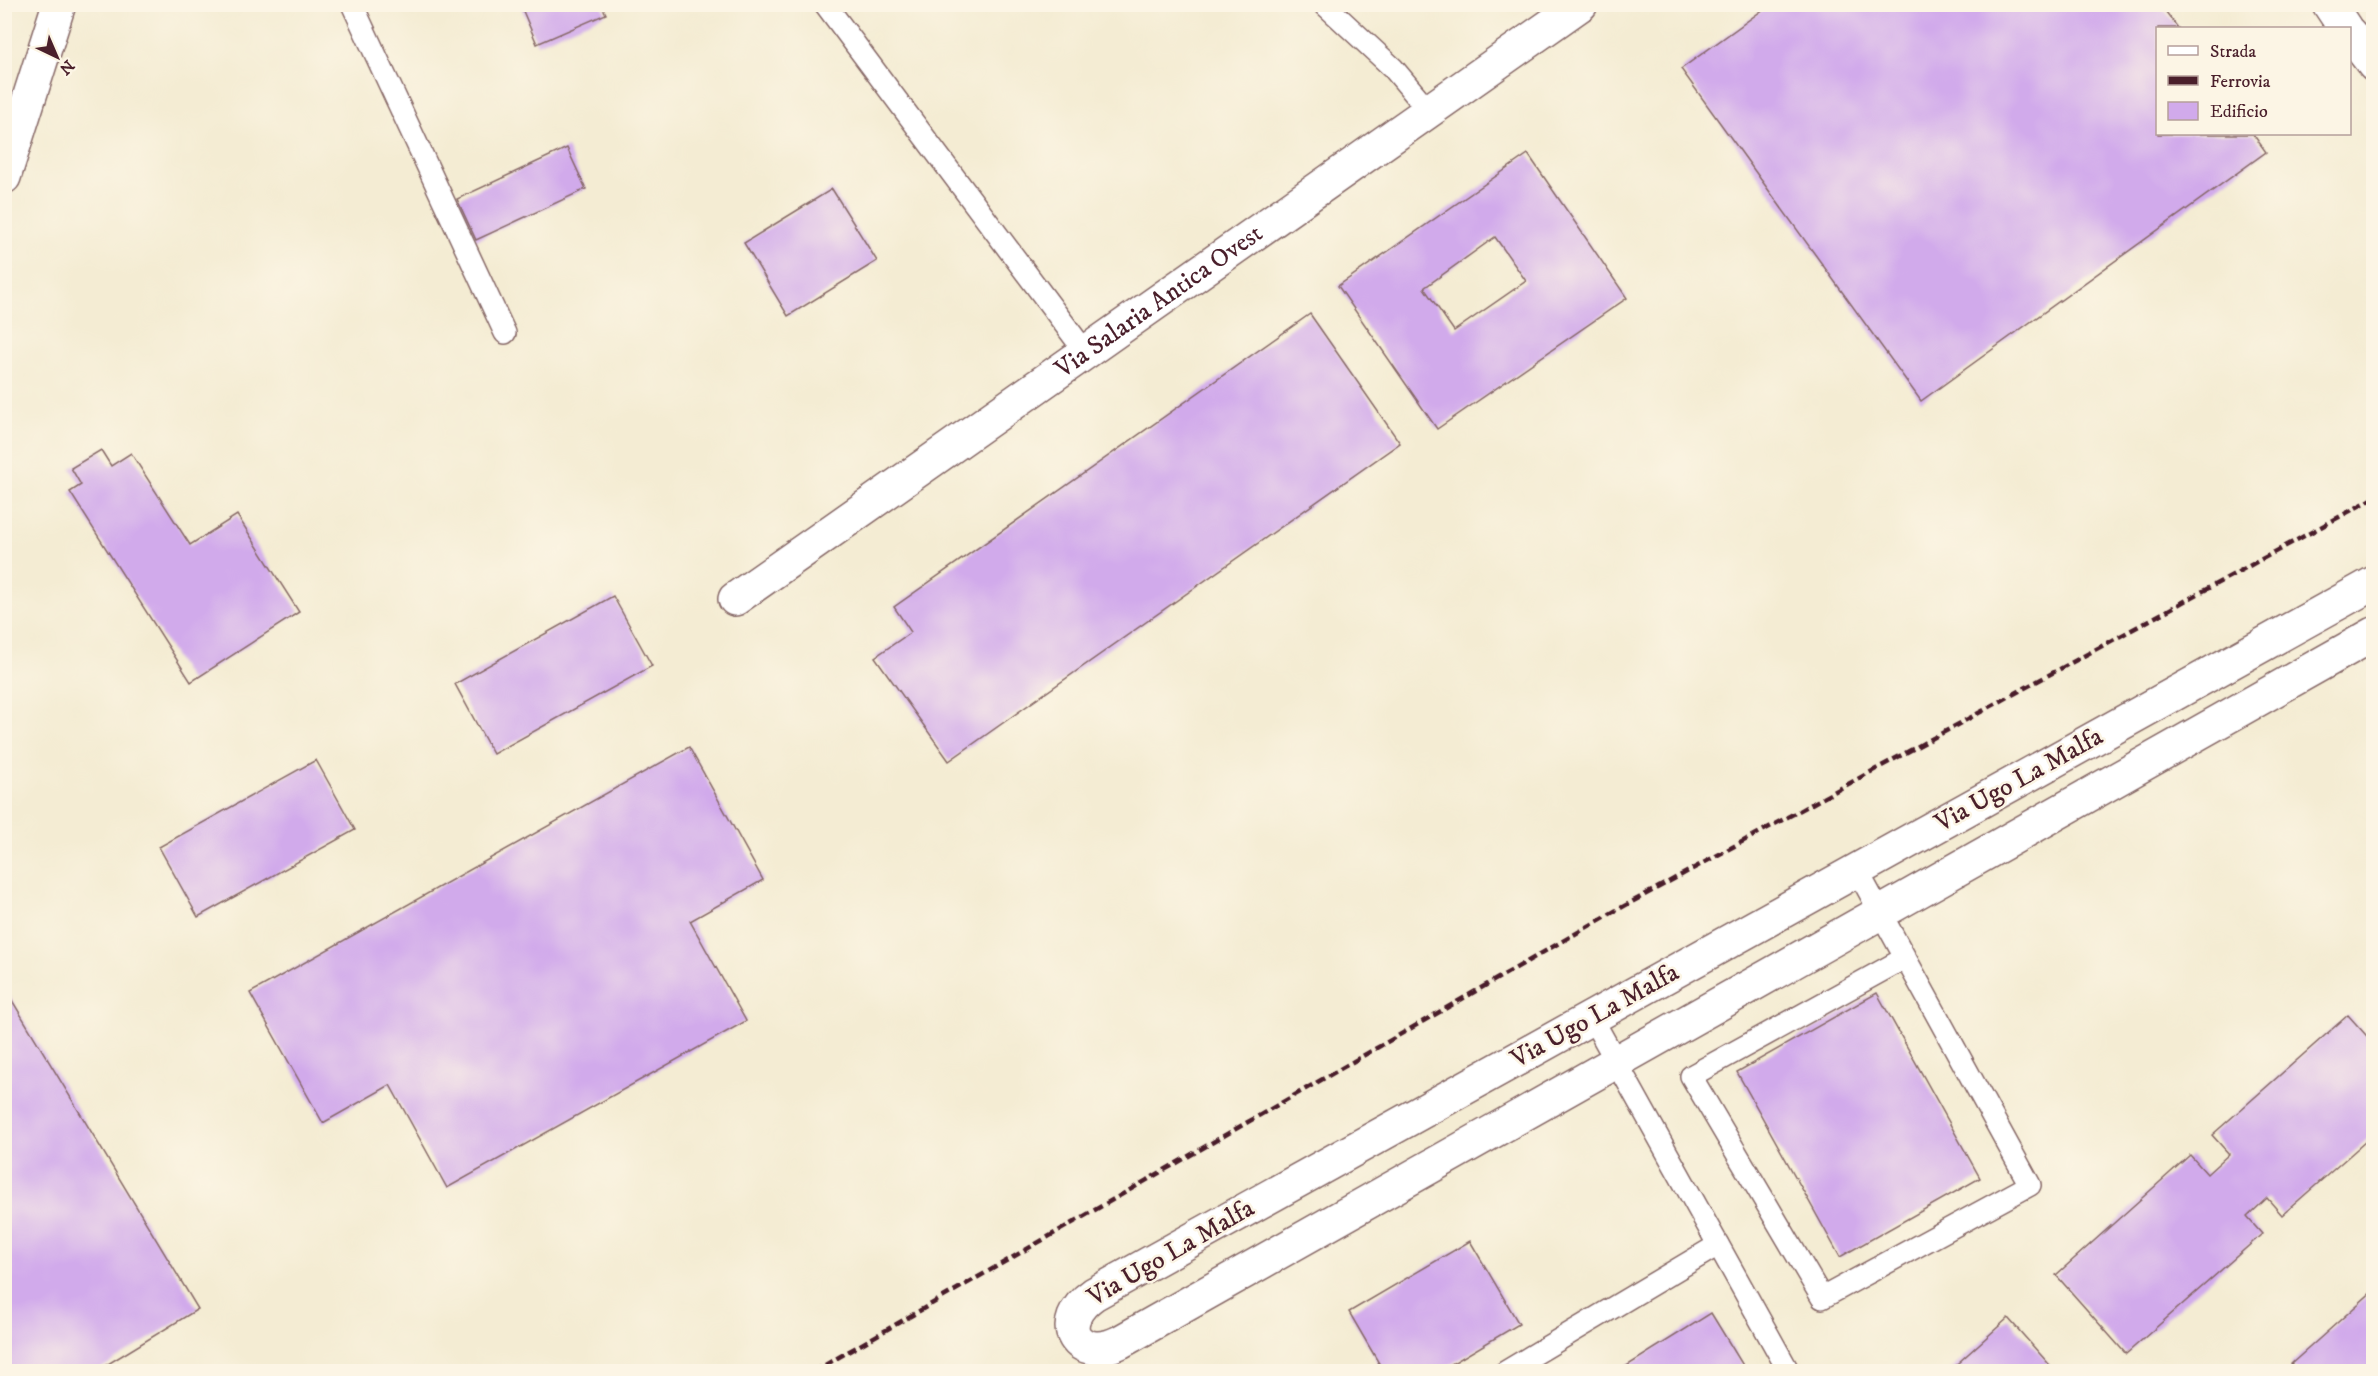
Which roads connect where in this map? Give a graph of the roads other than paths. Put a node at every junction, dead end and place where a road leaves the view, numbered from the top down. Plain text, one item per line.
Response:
1 (59, 4) edge
2 (352, 4) edge
3 (825, 4) edge
4 (1324, 4) edge
5 (1581, 4) edge
6 (2329, 4) edge
7 (2344, 27) edge
8 (2351, 37) edge
9 (2373, 65) edge
10 (1429, 111) junction
11 (4, 177) edge
12 (505, 333) dead end
13 (1086, 353) junction
14 (2373, 583) edge
15 (735, 599) dead end
16 (2373, 634) edge
17 (1857, 870) junction
18 (1880, 913) junction
19 (1905, 958) junction
20 (1592, 1018) junction
21 (1616, 1062) junction
22 (1718, 1245) junction
23 (1505, 1371) edge
24 (1789, 1371) edge

1 - 11 street
2 - 12 lane
3 - 13 lane
4 - 10 lane
5 - 10 street, Via Salaria Antica Ovest
6 - 7 street
8 - 9 street
10 - 13 street, Via Salaria Antica Ovest
13 - 15 street, Via Salaria Antica Ovest
14 - 17 street, Via Ugo La Malfa
16 - 18 street, Via Ugo La Malfa
17 - 18 lane
17 - 20 street, Via Ugo La Malfa
18 - 19 lane
18 - 21 street, Via Ugo La Malfa
19 - 19 lane
20 - 21 lane
20 - 21 street, Via Ugo La Malfa
21 - 22 lane
22 - 23 lane
22 - 24 lane

